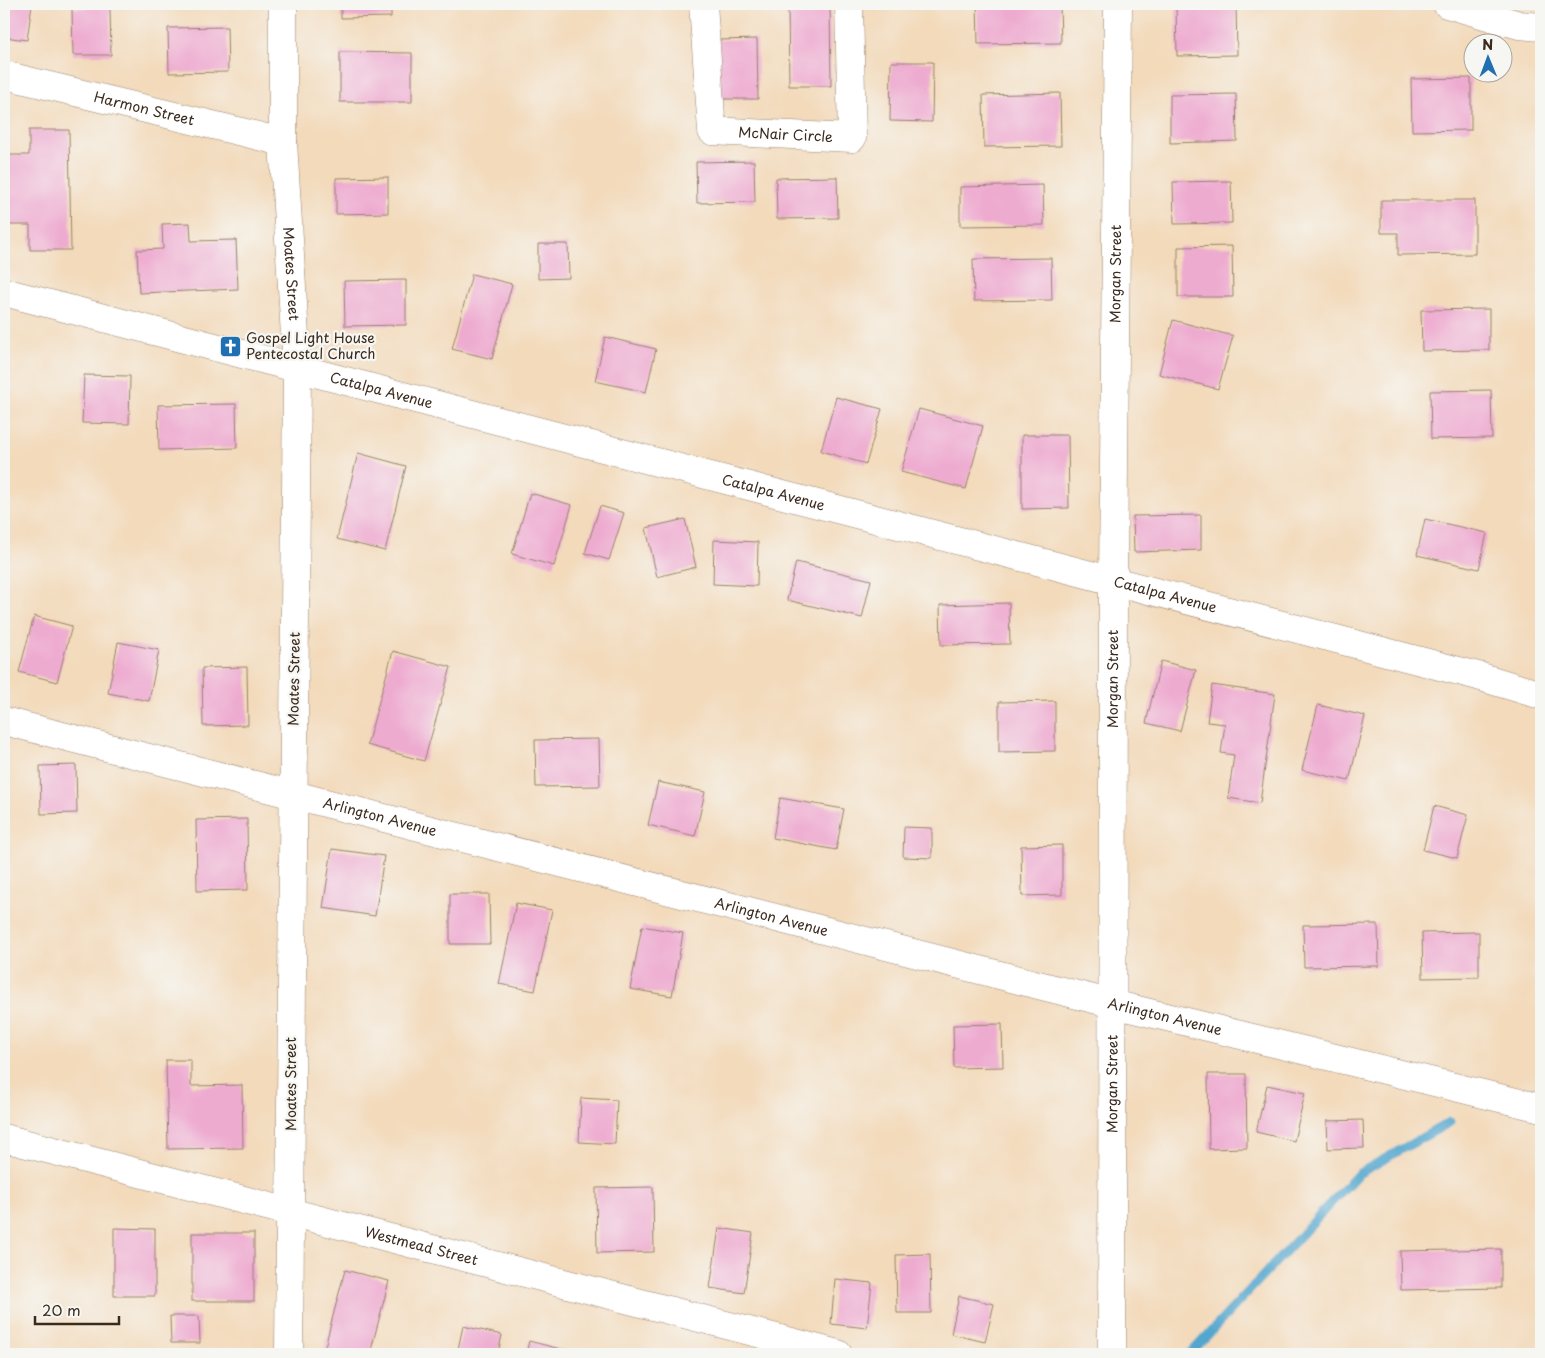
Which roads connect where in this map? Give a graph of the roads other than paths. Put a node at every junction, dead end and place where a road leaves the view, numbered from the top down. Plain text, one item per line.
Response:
1 (283, 4) edge
2 (703, 4) edge
3 (849, 4) edge
4 (1118, 4) edge
5 (1456, 5) edge
6 (1541, 27) edge
7 (4, 75) edge
8 (283, 142) junction
9 (4, 292) edge
10 (297, 368) junction
11 (1112, 581) junction
12 (1541, 695) edge
13 (4, 721) edge
14 (293, 795) junction
15 (1113, 1004) junction
16 (1541, 1108) edge
17 (4, 1138) edge
18 (290, 1211) junction
19 (289, 1354) edge
20 (838, 1354) edge
21 (1112, 1354) edge

1 - 8 street, Moates Street
2 - 3 street, McNair Circle
4 - 11 street, Morgan Street
5 - 6 street
7 - 8 street, Harmon Street
8 - 10 street, Moates Street
9 - 10 street, Catalpa Avenue
10 - 11 street, Catalpa Avenue
10 - 14 street, Moates Street
11 - 12 street, Catalpa Avenue
11 - 15 street, Morgan Street
13 - 14 street, Arlington Avenue
14 - 15 street, Arlington Avenue
14 - 18 street, Moates Street
15 - 16 street, Arlington Avenue
15 - 21 street, Morgan Street
17 - 18 street, Westmead Street
18 - 19 street, Moates Street
18 - 20 street, Westmead Street

